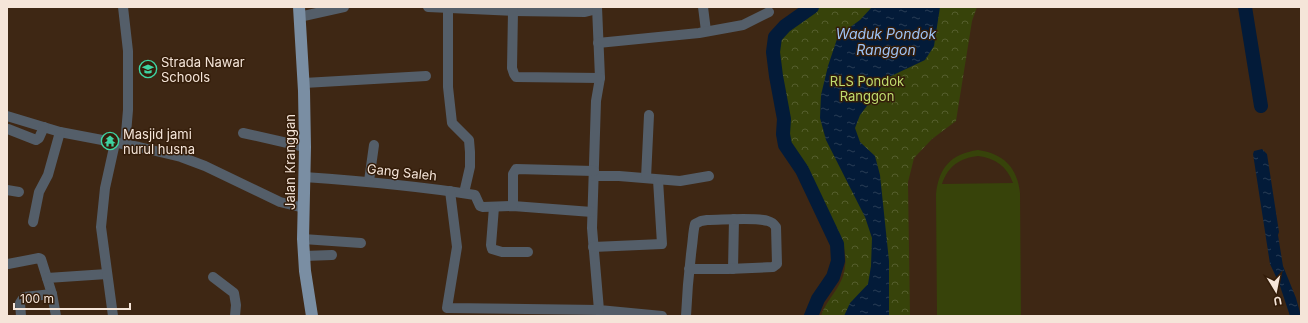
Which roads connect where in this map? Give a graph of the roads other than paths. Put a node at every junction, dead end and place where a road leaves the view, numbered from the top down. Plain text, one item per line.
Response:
1 (123, 7) edge
2 (344, 7) edge
3 (428, 7) edge
4 (703, 7) edge
5 (448, 8) edge
6 (597, 8) edge
7 (512, 11) junction
8 (299, 12) edge
9 (769, 12) dead end
10 (706, 31) junction
11 (598, 43) junction
12 (426, 76) dead end
13 (600, 78) junction
14 (304, 83) junction
15 (650, 115) dead end
16 (10, 116) edge
17 (44, 127) junction
18 (8, 130) edge
19 (60, 132) junction
20 (243, 133) dead end
21 (120, 144) junction
22 (374, 145) dead end
23 (305, 147) junction
24 (594, 173) junction
25 (710, 176) dead end
26 (304, 177) junction
27 (646, 178) junction
28 (658, 180) junction
29 (369, 181) junction
30 (7, 190) edge
31 (450, 191) junction
32 (19, 192) dead end
33 (464, 193) junction
34 (513, 206) junction
35 (494, 207) junction
36 (304, 208) junction
37 (592, 212) junction
38 (734, 219) junction
39 (33, 222) dead end
40 (303, 239) junction
41 (361, 244) dead end
42 (593, 247) junction
43 (528, 252) dead end
44 (332, 255) dead end
45 (304, 256) junction
46 (8, 264) dead end
47 (689, 269) junction
48 (733, 269) junction
49 (107, 274) junction
50 (213, 277) dead end
51 (48, 278) junction
52 (52, 294) junction
53 (594, 312) edge
54 (616, 314) edge
55 (20, 316) edge
56 (56, 316) edge
57 (113, 316) edge
58 (235, 316) edge
59 (312, 316) edge
60 (662, 316) edge
61 (686, 316) edge

1 - 21 street
2 - 8 street
3 - 5 street
4 - 10 street
5 - 7 street
5 - 33 street
6 - 7 street
6 - 11 street
7 - 13 street
8 - 14 main road, Jalan Kranggan
9 - 10 street
10 - 11 street
11 - 13 street
12 - 14 street
13 - 24 street
14 - 23 main road, Jalan Kranggan
15 - 27 street
16 - 17 street
16 - 18 street
17 - 18 street
17 - 19 street
19 - 21 street
19 - 39 street
20 - 23 street
21 - 36 street
21 - 49 street
22 - 29 street
23 - 26 main road, Jalan Kranggan
24 - 27 street
24 - 34 street
24 - 37 street
25 - 28 street
26 - 29 street, Gang Saleh
26 - 36 main road, Jalan Kranggan
27 - 28 street
28 - 42 street
29 - 31 street, Gang Saleh
30 - 32 street
31 - 33 street
31 - 53 street, Gang Saleh
33 - 35 street
34 - 35 street
34 - 37 street
35 - 43 street
36 - 40 main road, Jalan Kranggan
37 - 42 street
38 - 47 street
38 - 48 street
38 - 48 street
40 - 41 street
40 - 45 main road, Jalan Kranggan
42 - 53 street
44 - 45 street
45 - 59 main road, Jalan Kranggan
46 - 51 street
47 - 48 street
47 - 61 street
49 - 51 street
49 - 57 street
50 - 58 street
51 - 52 street
52 - 55 street
52 - 56 street
53 - 54 street
54 - 60 street

